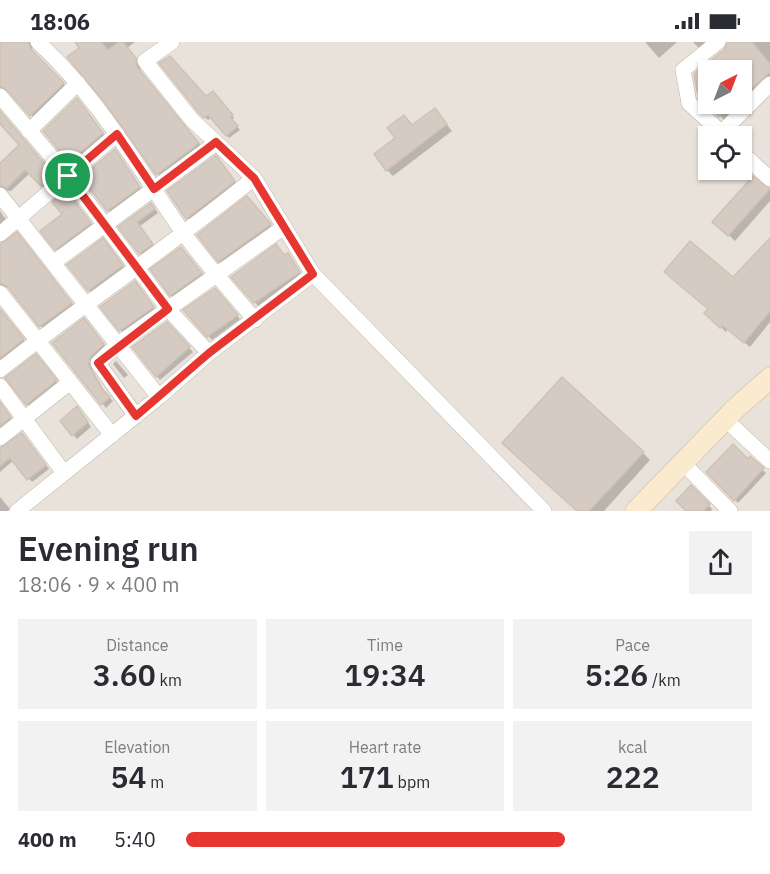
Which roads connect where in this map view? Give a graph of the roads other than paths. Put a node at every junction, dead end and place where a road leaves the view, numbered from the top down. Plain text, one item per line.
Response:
1 (38, 42) edge
2 (172, 42) edge
3 (718, 42) edge
4 (78, 83) junction
5 (770, 84) edge
6 (0, 96) edge
7 (714, 126) edge
8 (731, 126) edge
9 (29, 131) junction
10 (117, 134) junction
11 (216, 142) junction
12 (752, 162) edge
13 (68, 176) junction
14 (254, 178) junction
15 (770, 179) edge
16 (154, 189) junction
17 (0, 195) edge
18 (19, 219) junction
19 (104, 224) junction
20 (284, 227) junction
21 (0, 234) edge
22 (184, 234) junction
23 (53, 263) junction
24 (136, 267) junction
25 (313, 274) junction
26 (218, 275) junction
27 (0, 293) edge
28 (85, 305) junction
29 (168, 309) junction
30 (255, 320) junction
31 (36, 342) junction
32 (117, 345) junction
33 (209, 353) junction
34 (0, 370) edge
35 (770, 378) edge
36 (69, 383) junction
37 (0, 386) edge
38 (159, 397) junction
39 (136, 416) junction
40 (24, 418) junction
41 (725, 419) junction
42 (112, 435) junction
43 (0, 438) edge
44 (770, 461) edge
45 (682, 463) junction
46 (64, 473) junction
47 (17, 511) edge
48 (544, 511) edge
49 (636, 511) edge
50 (730, 511) edge

1 - 4 street
2 - 11 street
3 - 7 street
4 - 9 street
4 - 10 street
5 - 8 street
6 - 9 street
9 - 13 street
10 - 13 street
10 - 16 street
11 - 14 street
11 - 16 street
12 - 15 street
13 - 18 street
13 - 19 street
14 - 20 street
14 - 22 street
16 - 19 street
16 - 22 street
17 - 18 street
18 - 21 street
18 - 23 street
19 - 23 street
19 - 24 street
20 - 25 street
20 - 26 street
22 - 24 street
22 - 26 street
23 - 28 street
24 - 28 street
24 - 29 street
25 - 30 street
25 - 48 street
26 - 29 street
26 - 30 street
27 - 31 street
28 - 31 street
28 - 32 street
29 - 32 street
29 - 33 street
30 - 33 street
31 - 34 street
31 - 36 street
32 - 38 street
32 - 39 street
33 - 38 street
35 - 41 street
36 - 40 street
36 - 42 street
37 - 40 street
38 - 39 street
39 - 42 street
40 - 43 street
40 - 46 street
41 - 44 street
41 - 45 street
42 - 46 street
45 - 49 street
45 - 50 street
46 - 47 street

